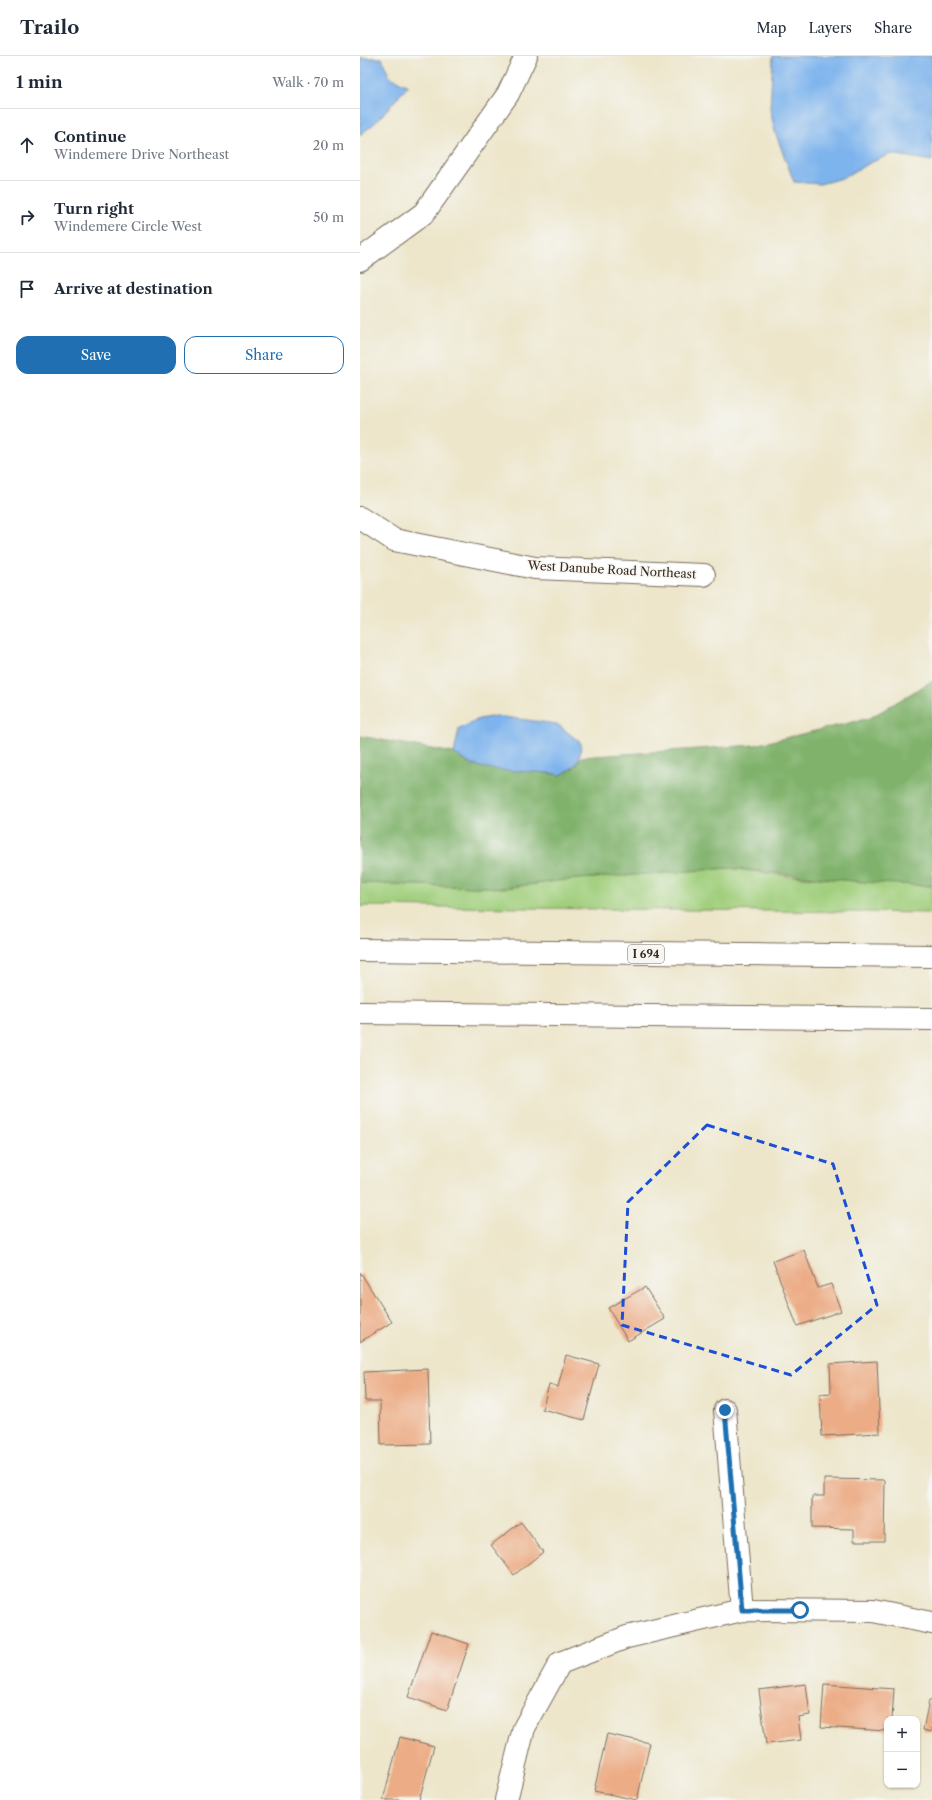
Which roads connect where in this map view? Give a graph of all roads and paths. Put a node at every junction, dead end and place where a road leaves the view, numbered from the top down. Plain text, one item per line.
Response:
1 (526, 56) edge
2 (360, 260) edge
3 (360, 518) edge
4 (704, 575) dead end
5 (360, 950) edge
6 (932, 956) edge
7 (360, 1013) edge
8 (932, 1019) edge
9 (725, 1410) dead end
10 (742, 1610) junction
11 (932, 1624) edge
12 (506, 1800) edge

1 - 2 main road
3 - 4 main road, West Danube Road Northeast
5 - 6 main road, I 694
7 - 8 main road
9 - 10 main road
10 - 11 main road
10 - 12 main road

